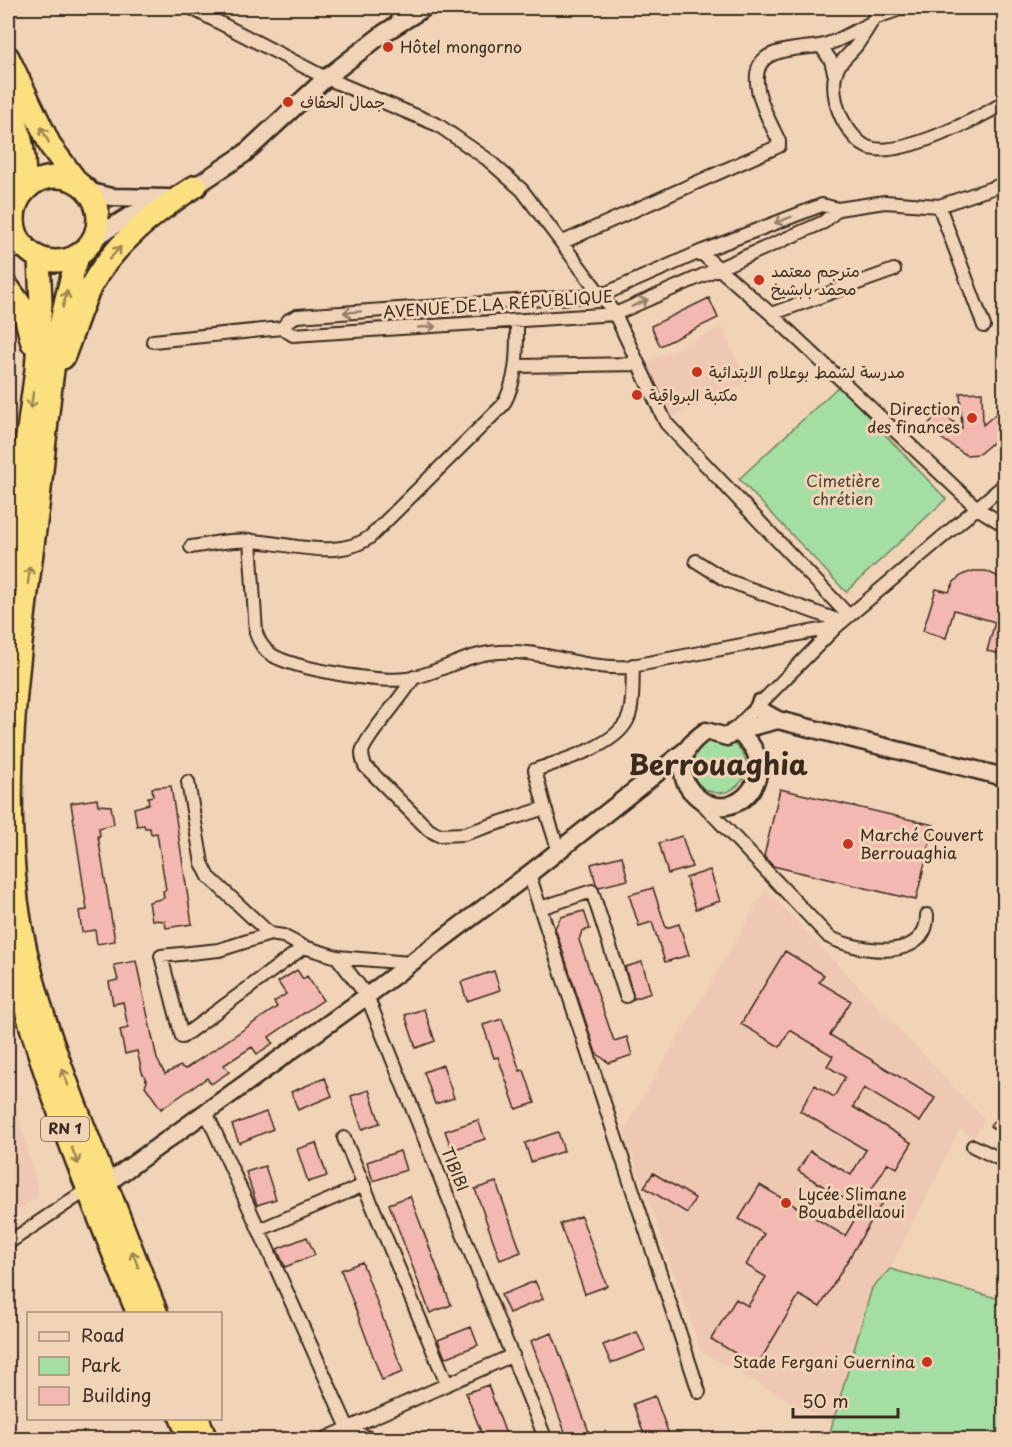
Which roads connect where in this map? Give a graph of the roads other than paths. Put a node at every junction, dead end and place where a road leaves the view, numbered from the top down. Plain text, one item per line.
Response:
1 (191, 8) edge
2 (424, 8) edge
3 (903, 8) edge
4 (398, 15) edge
5 (875, 16) edge
6 (821, 46) junction
7 (8, 57) edge
8 (835, 76) junction
9 (326, 78) junction
10 (8, 99) edge
11 (1005, 103) edge
12 (1005, 184) edge
13 (196, 186) junction
14 (82, 187) junction
15 (174, 199) junction
16 (16, 203) edge
17 (939, 206) junction
18 (838, 208) junction
19 (563, 242) junction
20 (86, 246) junction
21 (24, 252) edge
22 (700, 252) junction
23 (717, 268) junction
24 (894, 270) dead end
25 (8, 287) edge
26 (602, 295) junction
27 (615, 314) junction
28 (771, 314) junction
29 (517, 322) junction
30 (984, 326) dead end
31 (282, 328) junction
32 (153, 341) dead end
33 (638, 364) junction
34 (517, 366) junction
35 (45, 375) junction
36 (1005, 485) edge
37 (977, 508) junction
38 (1005, 525) edge
39 (250, 540) junction
40 (191, 547) dead end
41 (696, 561) dead end
42 (8, 581) edge
43 (842, 622) junction
44 (633, 665) junction
45 (414, 677) junction
46 (760, 703) junction
47 (778, 720) junction
48 (731, 734) junction
49 (686, 750) junction
50 (1005, 777) edge
51 (188, 782) dead end
52 (690, 791) junction
53 (545, 808) junction
54 (558, 849) junction
55 (529, 874) junction
56 (540, 908) junction
57 (927, 915) dead end
58 (270, 934) junction
59 (8, 940) edge
60 (304, 947) junction
61 (337, 957) junction
62 (410, 963) junction
63 (367, 996) junction
64 (626, 996) dead end
65 (206, 1112) junction
66 (344, 1138) dead end
67 (973, 1146) dead end
68 (1005, 1161) edge
69 (364, 1185) junction
70 (97, 1186) junction
71 (259, 1230) junction
72 (8, 1243) edge
73 (137, 1312) edge
74 (156, 1312) edge
75 (513, 1355) junction
76 (447, 1384) junction
77 (699, 1392) dead end
78 (181, 1420) edge
79 (198, 1420) edge
80 (348, 1428) junction
81 (190, 1440) edge
82 (206, 1440) edge
83 (322, 1440) edge
84 (372, 1440) edge
85 (546, 1440) edge

1 - 9 street
2 - 4 street
3 - 5 street
4 - 9 street
5 - 6 street
5 - 8 street
6 - 8 street
6 - 19 street
14 -> 7 highway, RN 1
8 - 11 street
9 - 13 street
9 - 19 street
10 - 16 highway, RN 1
12 - 17 street, AVENUE DE LA RÉPUBLIQUE
13 - 15 street
35 -> 13 highway
14 - 15 street
14 - 16 highway
14 - 20 highway, RN 1
15 - 20 street
16 - 21 highway, RN 1
17 - 18 street, AVENUE DE LA RÉPUBLIQUE
17 - 30 street
18 -> 22 street, AVENUE DE LA RÉPUBLIQUE
18 - 23 street, AVENUE DE LA RÉPUBLIQUE
19 - 26 street
20 - 21 highway
35 -> 20 highway, RN 1
21 - 35 highway, RN 1
22 - 23 street
22 - 26 street, AVENUE DE LA RÉPUBLIQUE
27 -> 23 street, AVENUE DE LA RÉPUBLIQUE
23 - 28 street
24 - 28 street
25 - 35 highway, RN 1
26 - 27 street
26 -> 31 street, AVENUE DE LA RÉPUBLIQUE
27 - 29 street, AVENUE DE LA RÉPUBLIQUE
27 - 33 street
28 - 37 street
31 -> 29 street, AVENUE DE LA RÉPUBLIQUE
29 - 34 street
31 - 32 street, AVENUE DE LA RÉPUBLIQUE
33 - 34 street
33 - 43 street
34 - 39 street
35 -> 42 highway, RN 1
70 -> 35 highway, RN 1
36 - 37 street
37 - 38 street
37 - 43 street
39 - 40 street
39 - 45 street
41 - 43 street
43 - 44 street
43 - 46 street
44 - 45 street
44 - 53 street
45 - 53 street
46 - 47 street
46 - 48 street
47 - 48 street
47 - 50 street
48 - 49 street
48 - 52 street
49 - 52 street
49 - 54 street
51 - 58 street
52 - 57 street
53 - 54 street
54 - 55 street
55 - 56 street
55 - 62 street
56 - 64 street
56 - 77 street
58 - 60 street
58 - 60 street
59 -> 70 highway, RN 1
60 - 61 street
61 - 62 street
61 - 63 street, TIBIBI
62 - 63 street
63 - 65 street
63 - 75 street, TIBIBI
65 - 70 street
65 - 71 street
66 - 69 street
67 - 68 street
69 - 71 street
69 - 76 street
70 - 72 street
70 - 73 highway, RN 1
74 -> 70 highway, RN 1
71 - 80 street
75 - 76 street
75 - 85 street, TIBIBI
76 - 80 street
78 - 81 highway
79 - 82 highway
80 - 83 street
80 - 84 street

